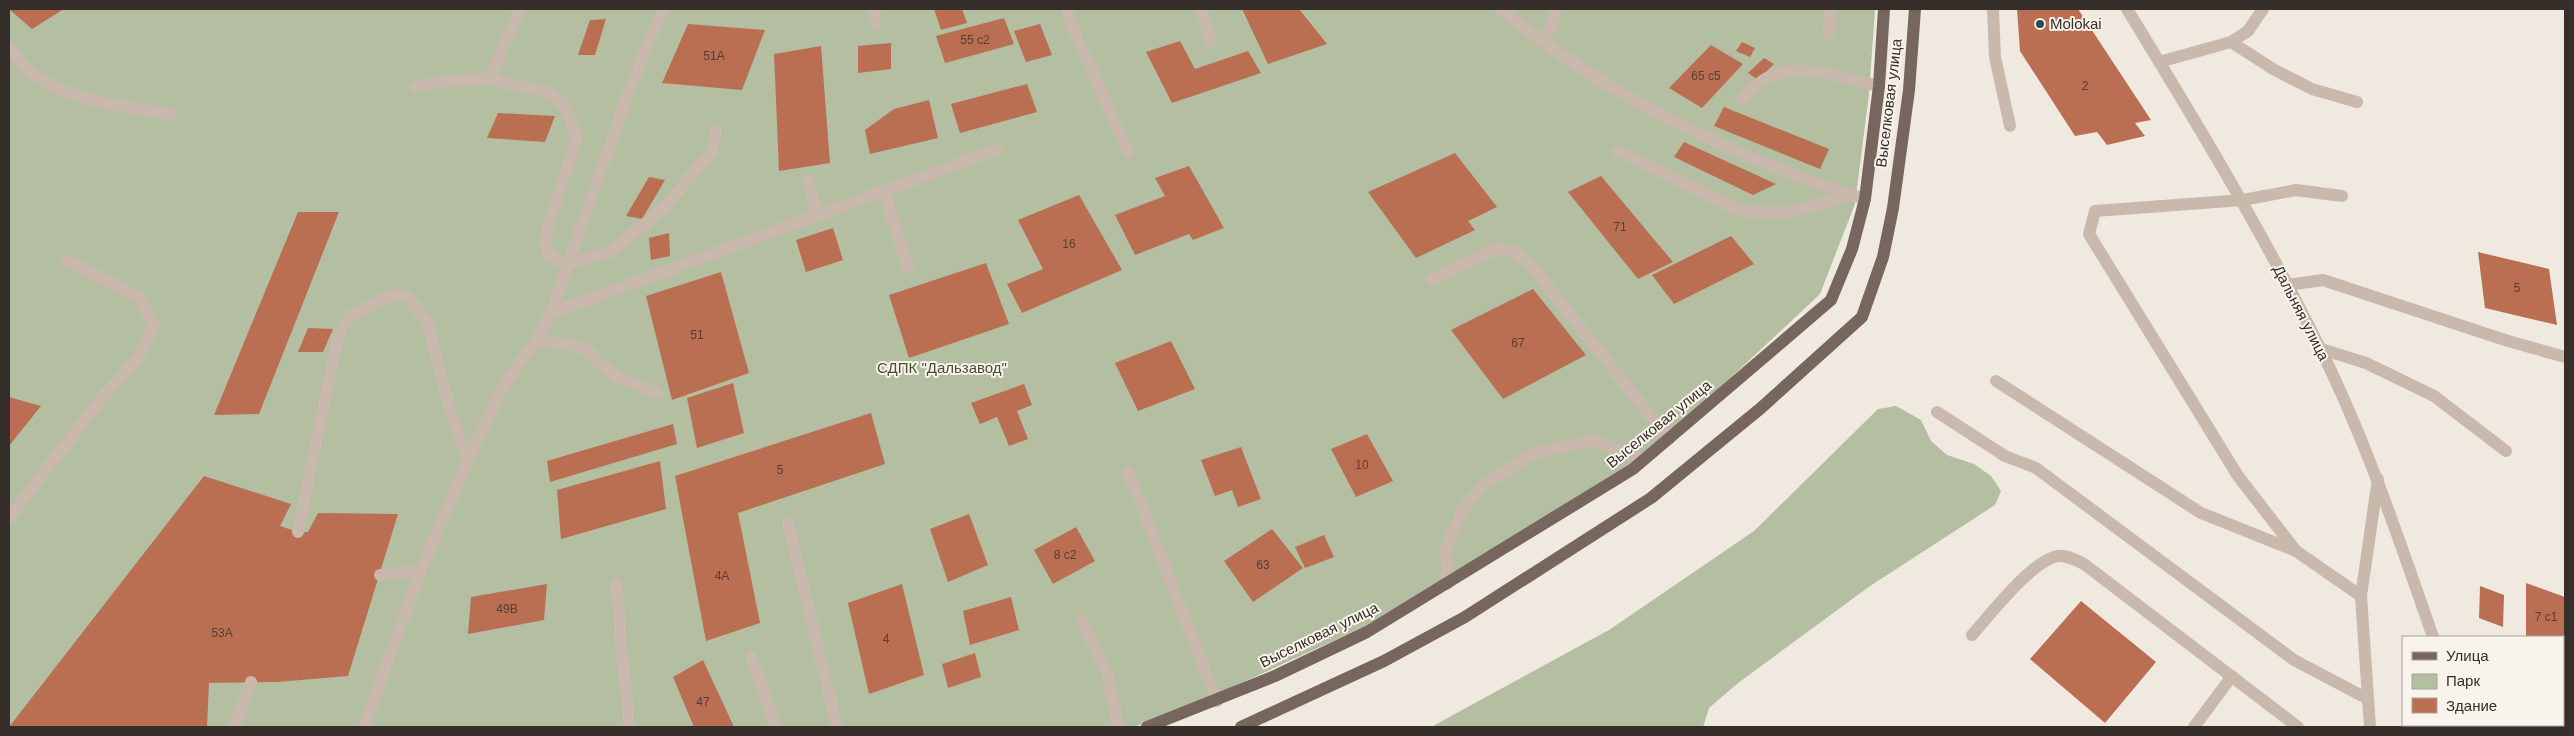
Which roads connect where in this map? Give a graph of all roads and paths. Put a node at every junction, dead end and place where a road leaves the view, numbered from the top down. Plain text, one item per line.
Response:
1 (520, 9) edge
2 (663, 9) edge
3 (875, 9) edge
4 (1067, 9) edge
5 (1200, 9) edge
6 (1501, 9) edge
7 (1555, 9) edge
8 (1830, 9) edge
9 (1884, 9) edge
10 (1915, 9) edge
11 (1992, 9) edge
12 (2127, 9) edge
13 (2264, 9) edge
14 (876, 23) dead end
15 (1829, 34) dead end
16 (1543, 41) junction
17 (1211, 42) dead end
18 (2231, 42) junction
19 (9, 47) edge
20 (2160, 62) junction
21 (490, 78) junction
22 (1878, 86) junction
23 (415, 87) dead end
24 (1742, 99) dead end
25 (2357, 102) dead end
26 (170, 114) dead end
27 (2010, 126) dead end
28 (716, 130) dead end
29 (996, 150) dead end
30 (1618, 151) dead end
31 (1128, 152) dead end
32 (808, 181) dead end
33 (884, 192) junction
34 (1850, 195) junction
35 (2342, 196) dead end
36 (1865, 199) junction
37 (2243, 200) junction
38 (817, 214) junction
39 (66, 260) dead end
40 (566, 264) junction
41 (908, 267) dead end
42 (1431, 280) dead end
43 (2287, 285) junction
44 (552, 313) junction
45 (536, 341) junction
46 (2321, 350) junction
47 (2565, 357) edge
48 (1996, 381) dead end
49 (658, 393) dead end
50 (1937, 412) dead end
51 (1669, 439) junction
52 (2506, 451) dead end
53 (468, 460) junction
54 (1643, 460) dead end
55 (1128, 470) dead end
56 (2378, 480) junction
57 (9, 518) edge
58 (788, 523) dead end
59 (298, 532) dead end
60 (2296, 551) junction
61 (421, 571) junction
62 (380, 575) dead end
63 (616, 584) dead end
64 (1447, 584) junction
65 (2361, 596) junction
66 (1082, 620) dead end
67 (1972, 635) dead end
68 (2432, 636) edge
69 (751, 657) dead end
70 (2232, 676) junction
71 (251, 682) dead end
72 (2368, 699) junction
73 (1217, 701) junction
74 (234, 727) edge
75 (364, 727) edge
76 (630, 727) edge
77 (776, 727) edge
78 (837, 727) edge
79 (1118, 727) edge
80 (1147, 727) edge
81 (1241, 727) edge
82 (2194, 727) edge
83 (2298, 727) edge
84 (2370, 727) edge

1 - 21 street
2 - 40 street
3 - 14 street
4 - 31 street
5 - 17 street
6 - 16 street
7 - 16 street
8 - 15 street
9 - 22 main road, Выселковая улица
10 - 81 main road, Выселковая улица
11 - 27 street
12 - 20 street, Дальняя улица
13 - 18 street
16 - 34 street
18 - 20 street
18 - 25 street
19 - 26 street
20 - 37 street, Дальняя улица
21 - 23 street
21 - 40 street
22 - 24 street
22 - 36 main road, Выселковая улица
28 - 40 street
29 - 33 street
30 - 34 street
32 - 38 street
33 - 38 street
33 - 41 street
34 - 36 street
35 - 37 street
36 - 51 main road, Выселковая улица
37 - 43 street, Дальняя улица
37 - 60 street
38 - 44 street
39 - 57 street
40 - 44 street
42 - 51 street
43 - 46 street, Дальняя улица
43 - 47 street
44 - 45 street
45 - 49 street
45 - 53 street
46 - 52 street
46 - 56 street, Дальняя улица
48 - 60 street
50 - 72 street
51 - 64 main road, Выселковая улица
53 - 59 street
53 - 61 street
54 - 64 street
55 - 73 street
56 - 65 street
56 - 68 street, Дальняя улица
58 - 78 street
60 - 65 street
61 - 62 street
61 - 75 street
63 - 76 street
64 - 73 main road, Выселковая улица
65 - 72 street
66 - 79 street
67 - 70 street
69 - 77 street
70 - 82 street
70 - 83 street
71 - 74 street
72 - 84 street
73 - 80 main road, Выселковая улица

